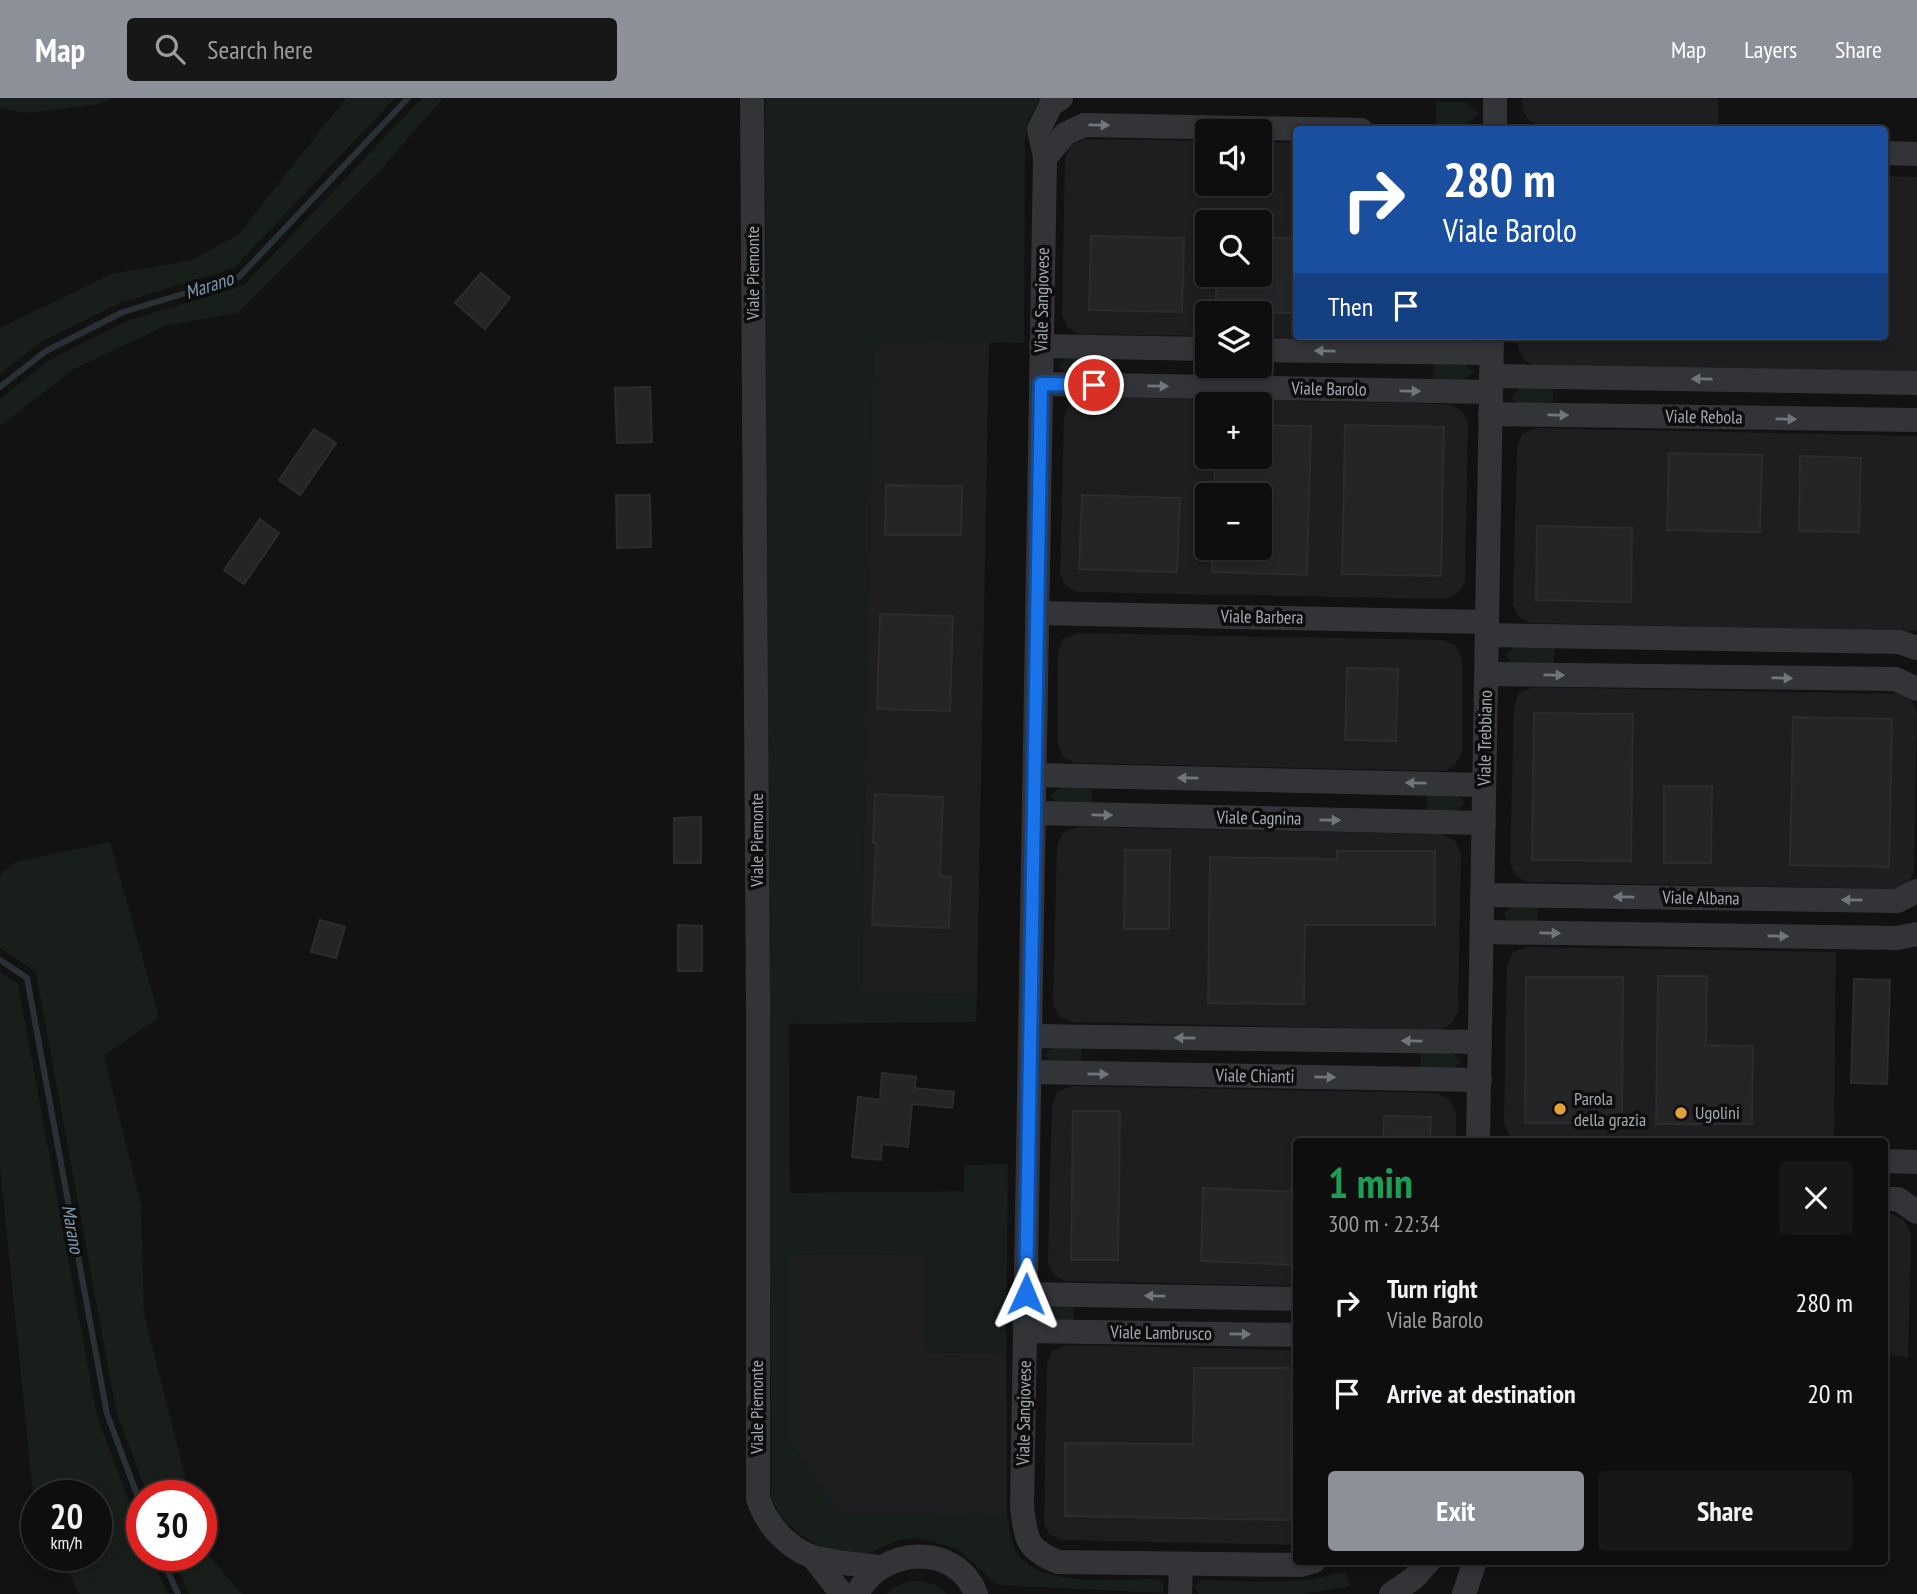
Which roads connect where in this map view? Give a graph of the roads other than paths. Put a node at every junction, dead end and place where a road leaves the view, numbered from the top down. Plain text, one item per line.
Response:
1 (752, 98) edge
2 (1061, 98) edge
3 (1495, 98) edge
4 (1495, 126) edge
5 (1293, 129) edge
6 (1888, 153) edge
7 (1917, 153) edge
8 (1045, 158) junction
9 (1041, 346) junction
10 (1195, 349) edge
11 (1272, 351) edge
12 (1491, 374) edge
13 (1917, 383) edge
14 (1041, 384) junction
15 (1917, 420) edge
16 (1037, 613) junction
17 (1487, 628) junction
18 (1917, 648) edge
19 (1486, 674) junction
20 (1917, 690) edge
21 (1034, 775) junction
22 (1484, 785) junction
23 (1034, 813) junction
24 (1484, 823) junction
25 (1917, 891) edge
26 (1483, 895) junction
27 (1482, 932) junction
28 (1917, 934) edge
29 (1030, 1035) junction
30 (1480, 1042) junction
31 (1030, 1072) junction
32 (1480, 1080) junction
33 (1478, 1138) edge
34 (1888, 1161) edge
35 (1917, 1162) edge
36 (1888, 1199) edge
37 (1917, 1212) edge
38 (1026, 1294) junction
39 (1293, 1299) edge
40 (1025, 1331) junction
41 (1293, 1335) edge
42 (813, 1557) junction
43 (1181, 1564) junction
44 (1293, 1565) edge
45 (1425, 1565) edge
46 (1474, 1565) edge
47 (879, 1567) junction
48 (979, 1592) edge
49 (842, 1594) edge
50 (857, 1594) edge
51 (1180, 1594) edge
52 (1391, 1594) edge
53 (1464, 1594) edge

1 - 42 street, Viale Piemonte
2 - 8 street, Viale Sangiovese
3 - 4 street
8 -> 5 street
6 - 7 street
8 - 9 street, Viale Sangiovese
9 - 10 street
9 - 14 street, Viale Sangiovese
12 -> 11 street
13 -> 12 street
14 -> 12 street, Viale Barolo
12 -> 15 street, Viale Rebola
12 - 17 street, Viale Trebbiano
14 - 16 street, Viale Sangiovese
16 - 17 street, Viale Barbera
16 - 21 street, Viale Sangiovese
17 - 18 street
17 - 19 street, Viale Trebbiano
19 -> 20 street
19 - 22 street, Viale Trebbiano
22 -> 21 street
21 - 23 street, Viale Sangiovese
22 - 24 street, Viale Trebbiano
23 -> 24 street, Viale Cagnina
23 - 29 street, Viale Sangiovese
24 - 26 street, Viale Trebbiano
25 -> 26 street, Viale Albana
26 - 27 street, Viale Trebbiano
27 -> 28 street, Viale Albana
27 - 30 street, Viale Trebbiano
30 -> 29 street, Viale Chianti
29 - 31 street, Viale Sangiovese
30 - 32 street, Viale Trebbiano
31 -> 32 street, Viale Chianti
31 - 38 street, Viale Sangiovese
32 - 33 street, Viale Trebbiano
34 - 35 street
36 - 37 street
39 -> 38 street, Viale Lambrusco
38 - 40 street, Viale Sangiovese
40 -> 41 street, Viale Lambrusco
40 - 43 street, Viale Sangiovese
42 - 47 street, Viale Piemonte
42 - 49 street, Viale Piemonte
43 - 44 street, Viale Sangiovese
43 - 51 street
45 - 52 street
46 - 53 street
47 - 48 street
47 - 50 street

